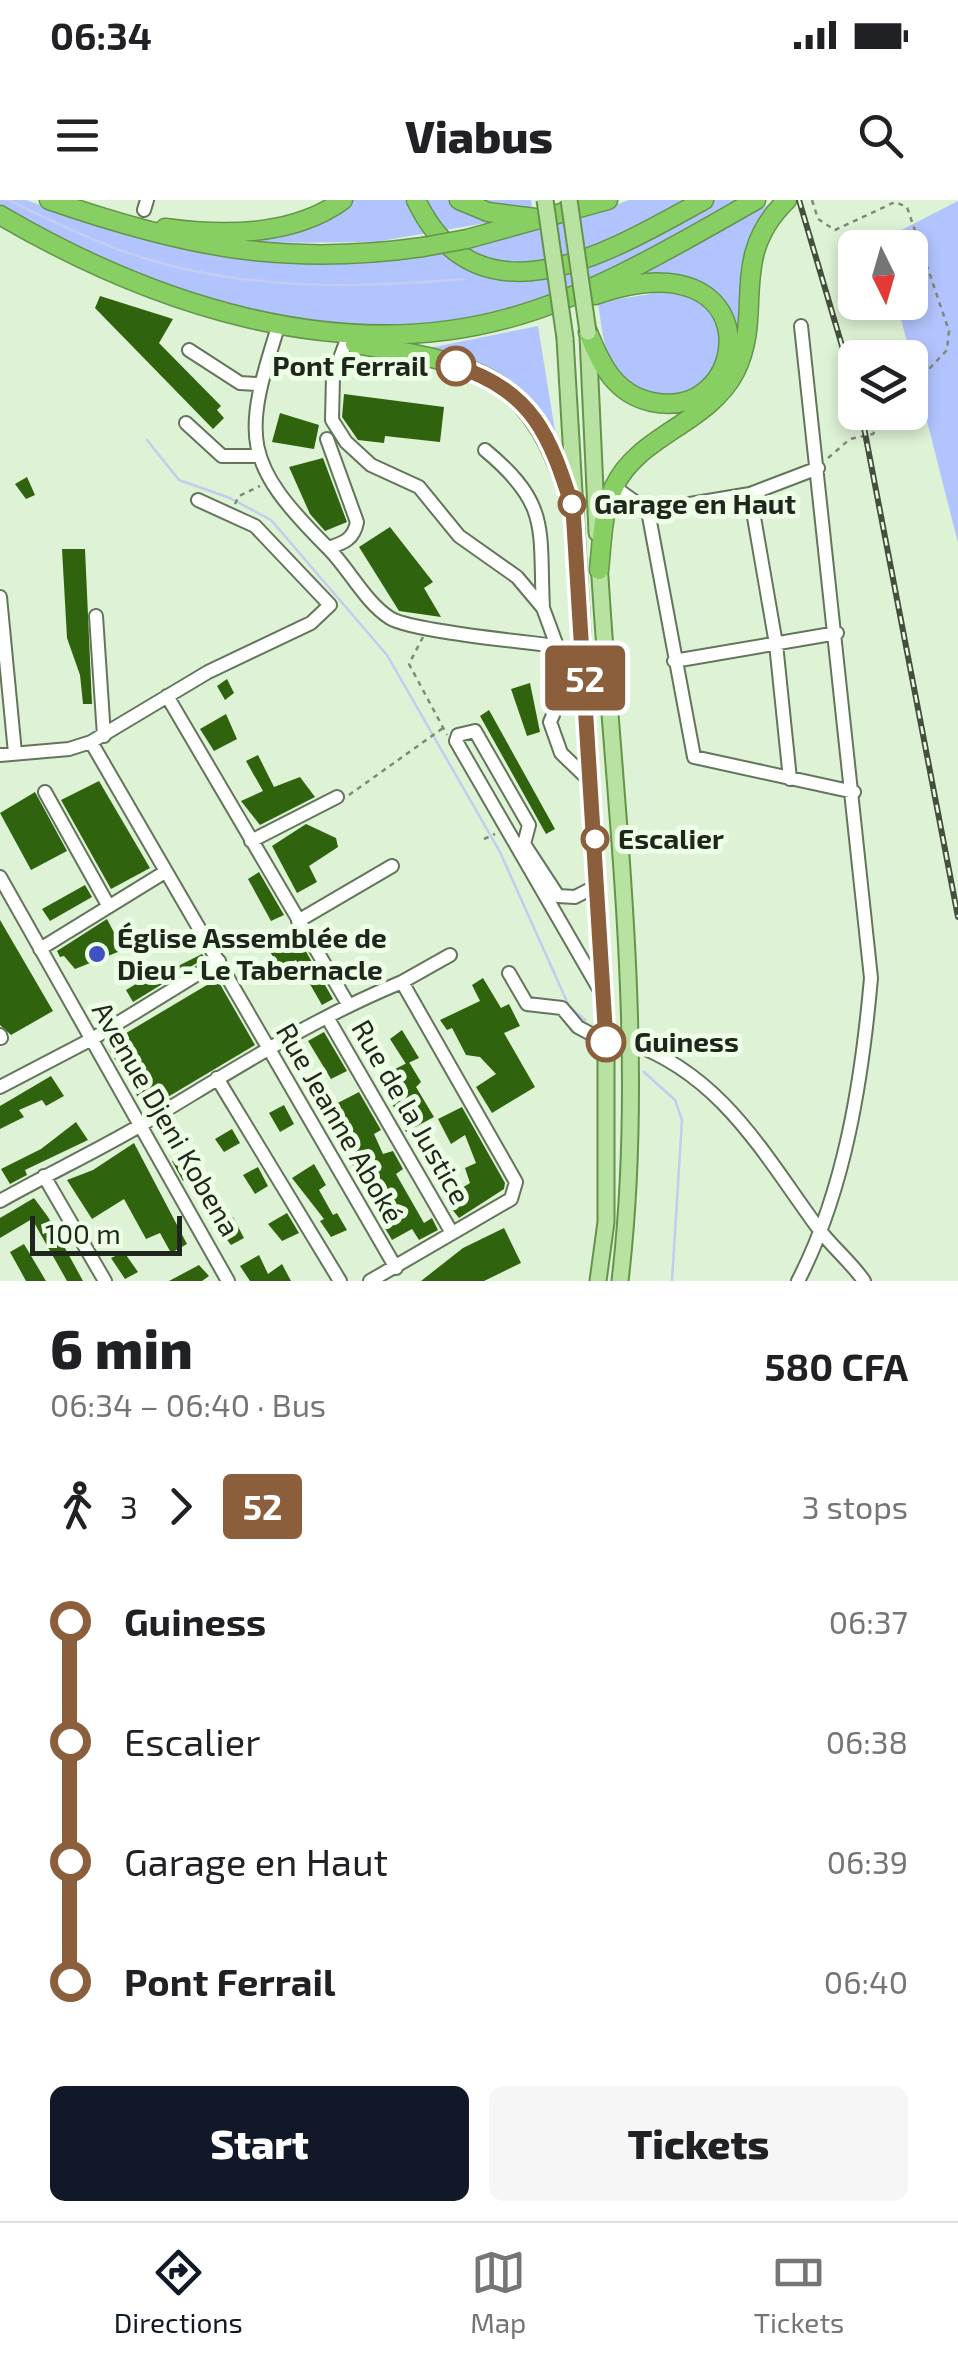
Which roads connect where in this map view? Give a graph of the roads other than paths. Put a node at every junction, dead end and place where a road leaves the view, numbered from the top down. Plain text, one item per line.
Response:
1 (49, 200) edge
2 (343, 200) edge
3 (416, 200) edge
4 (460, 200) edge
5 (546, 200) edge
6 (608, 200) edge
7 (704, 200) edge
8 (756, 200) edge
9 (787, 200) edge
10 (582, 204) edge
11 (0, 215) edge
12 (550, 220) junction
13 (124, 224) junction
14 (513, 317) junction
15 (279, 324) junction
16 (801, 326) dead end
17 (588, 332) junction
18 (316, 334) junction
19 (346, 342) junction
20 (189, 350) dead end
21 (258, 384) junction
22 (186, 424) dead end
23 (327, 439) dead end
24 (485, 450) dead end
25 (257, 456) junction
26 (818, 468) junction
27 (614, 486) junction
28 (750, 494) junction
29 (198, 500) dead end
30 (573, 509) junction
31 (648, 511) junction
32 (328, 548) junction
33 (599, 570) junction
34 (0, 596) edge
35 (543, 608) junction
36 (96, 616) dead end
37 (837, 633) junction
38 (776, 644) junction
39 (556, 646) junction
40 (674, 661) junction
41 (584, 670) junction
42 (167, 696) junction
43 (563, 701) dead end
44 (553, 715) dead end
45 (6, 726) edge
46 (98, 739) junction
47 (15, 753) junction
48 (0, 755) edge
49 (790, 779) junction
50 (592, 783) junction
51 (45, 792) dead end
52 (854, 792) junction
53 (338, 797) road end
54 (251, 841) junction
55 (392, 866) dead end
56 (165, 872) junction
57 (0, 878) edge
58 (598, 885) junction
59 (108, 905) junction
60 (298, 921) junction
61 (40, 949) junction
62 (450, 955) dead end
63 (219, 961) junction
64 (509, 972) dead end
65 (402, 982) junction
66 (604, 996) junction
67 (348, 1004) junction
68 (327, 1016) junction
69 (92, 1039) junction
70 (606, 1042) junction
71 (628, 1042) junction
72 (267, 1047) junction
73 (217, 1078) junction
74 (0, 1087) edge
75 (140, 1126) junction
76 (44, 1176) junction
77 (0, 1202) edge
78 (452, 1234) junction
79 (822, 1234) junction
80 (396, 1268) junction
81 (373, 1280) edge
82 (105, 1281) edge
83 (228, 1281) edge
84 (340, 1281) edge
85 (598, 1281) edge
86 (620, 1281) edge
87 (798, 1281) edge
88 (864, 1281) edge

1 - 13 highway
2 - 13 highway
3 - 7 highway
4 - 12 highway
5 - 30 main road, bridge
6 - 10 highway
8 - 14 highway
9 - 27 highway
10 - 12 highway
10 - 17 main road, bridge
11 - 15 highway
12 - 13 highway, bridge
14 - 17 highway
14 - 18 highway
15 - 18 highway
15 - 21 street
16 - 26 street
17 - 33 main road
18 - 19 highway
19 - 30 highway
19 - 35 street
20 - 21 street
21 - 25 street
22 - 25 street
23 - 32 street
24 - 35 street
25 - 32 street
26 - 28 street
26 - 37 street
27 - 31 street
27 - 33 highway
28 - 31 street
28 - 38 street
29 - 42 street
30 - 41 main road
31 - 40 street
32 - 39 street
33 - 71 main road
34 - 45 street
35 - 39 street
36 - 46 street
37 - 38 street
37 - 52 street
38 - 40 street
38 - 49 street
39 - 41 street
40 - 49 street
41 - 43 street
41 - 50 main road
42 - 46 street
42 - 54 street
44 - 50 street
45 - 47 street
46 - 47 street
46 - 56 street, Rue Jeanne Aboké
47 - 48 street
49 - 52 street
50 - 58 main road
51 - 59 street
52 - 79 street
53 - 54 street
54 - 60 street
55 - 60 street
56 - 59 street
56 - 63 street, Rue Jeanne Aboké
57 - 61 street, Avenue Djeni Kobena
58 - 66 main road
58 - 66 street
59 - 61 street
60 - 67 street
61 - 69 street, Avenue Djeni Kobena
62 - 65 street
63 - 69 street
63 - 72 street, Rue Jeanne Aboké
64 - 70 street
65 - 67 street
65 - 78 street
66 - 70 main road
67 - 68 street
68 - 72 street
68 - 78 street, Rue de la Justice
69 - 74 street
69 - 75 street, Avenue Djeni Kobena
70 - 85 main road
71 - 79 street
71 - 86 main road
72 - 73 street
72 - 80 street, Rue Jeanne Aboké
73 - 75 street
73 - 84 street
75 - 76 street
75 - 83 street, Avenue Djeni Kobena
76 - 77 street
76 - 82 street
78 - 80 street
79 - 87 street
79 - 88 street
80 - 81 street

